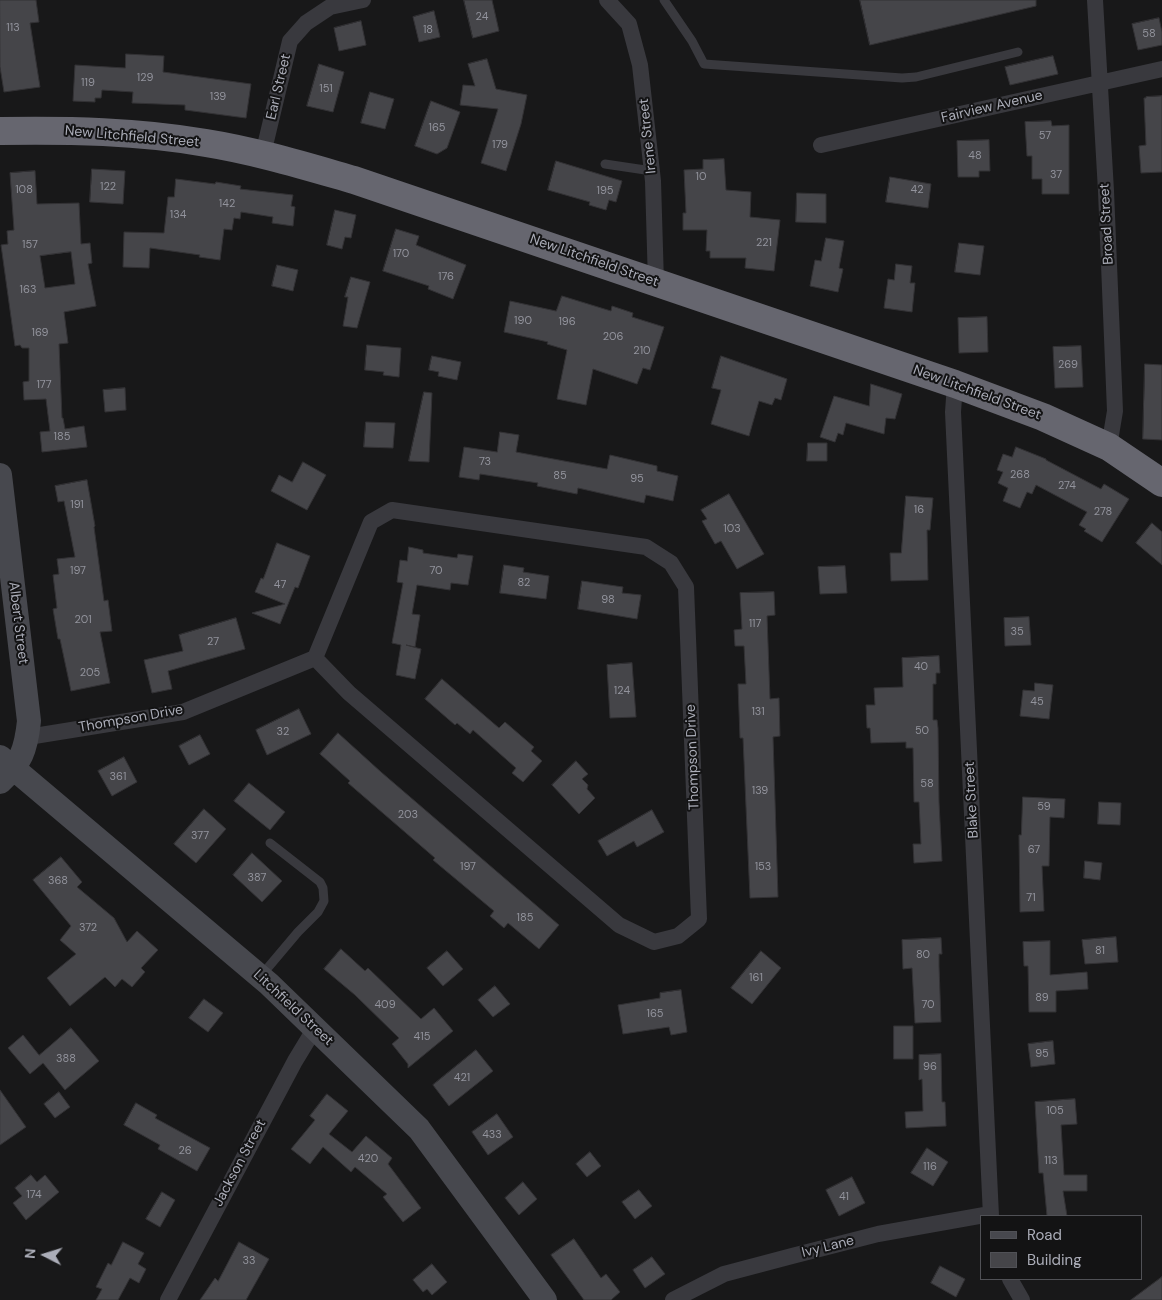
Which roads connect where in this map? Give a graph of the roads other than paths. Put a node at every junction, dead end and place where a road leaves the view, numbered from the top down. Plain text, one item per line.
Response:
1 (363, 0) edge
2 (607, 0) edge
3 (664, 0) edge
4 (1095, 0) edge
5 (1018, 52) dead end
6 (1162, 69) edge
7 (1099, 83) junction
8 (0, 131) edge
9 (821, 145) dead end
10 (263, 154) junction
11 (605, 164) dead end
12 (652, 171) junction
13 (656, 282) junction
14 (955, 384) junction
15 (1109, 447) junction
16 (0, 475) edge
17 (1162, 483) edge
18 (315, 658) junction
19 (28, 737) junction
20 (5, 769) edge
21 (270, 843) dead end
22 (260, 977) junction
23 (315, 1028) junction
24 (990, 1215) edge
25 (980, 1217) edge
26 (1011, 1280) edge
27 (168, 1300) edge
28 (545, 1300) edge
29 (673, 1300) edge
30 (1022, 1300) edge

1 - 10 street, Earl Street
2 - 12 street, Irene Street
3 - 5 lane
4 - 7 street, Broad Street
6 - 7 street, Fairview Avenue
7 - 9 street, Fairview Avenue
7 - 15 street, Broad Street
8 - 10 highway, New Litchfield Street
10 - 13 highway, New Litchfield Street
11 - 12 lane
12 - 13 street, Irene Street
13 - 14 highway, New Litchfield Street
14 - 15 highway, New Litchfield Street
14 - 24 street, Blake Street
15 - 17 highway, New Litchfield Street
16 - 19 street, Albert Street
18 - 18 street, Thompson Drive
18 - 19 street, Thompson Drive
19 - 20 street, Albert Street
20 - 22 street, Litchfield Street
21 - 22 lane
22 - 23 street, Litchfield Street
23 - 27 street, Jackson Street
23 - 28 street, Litchfield Street
25 - 29 street, Ivy Lane
26 - 30 street

